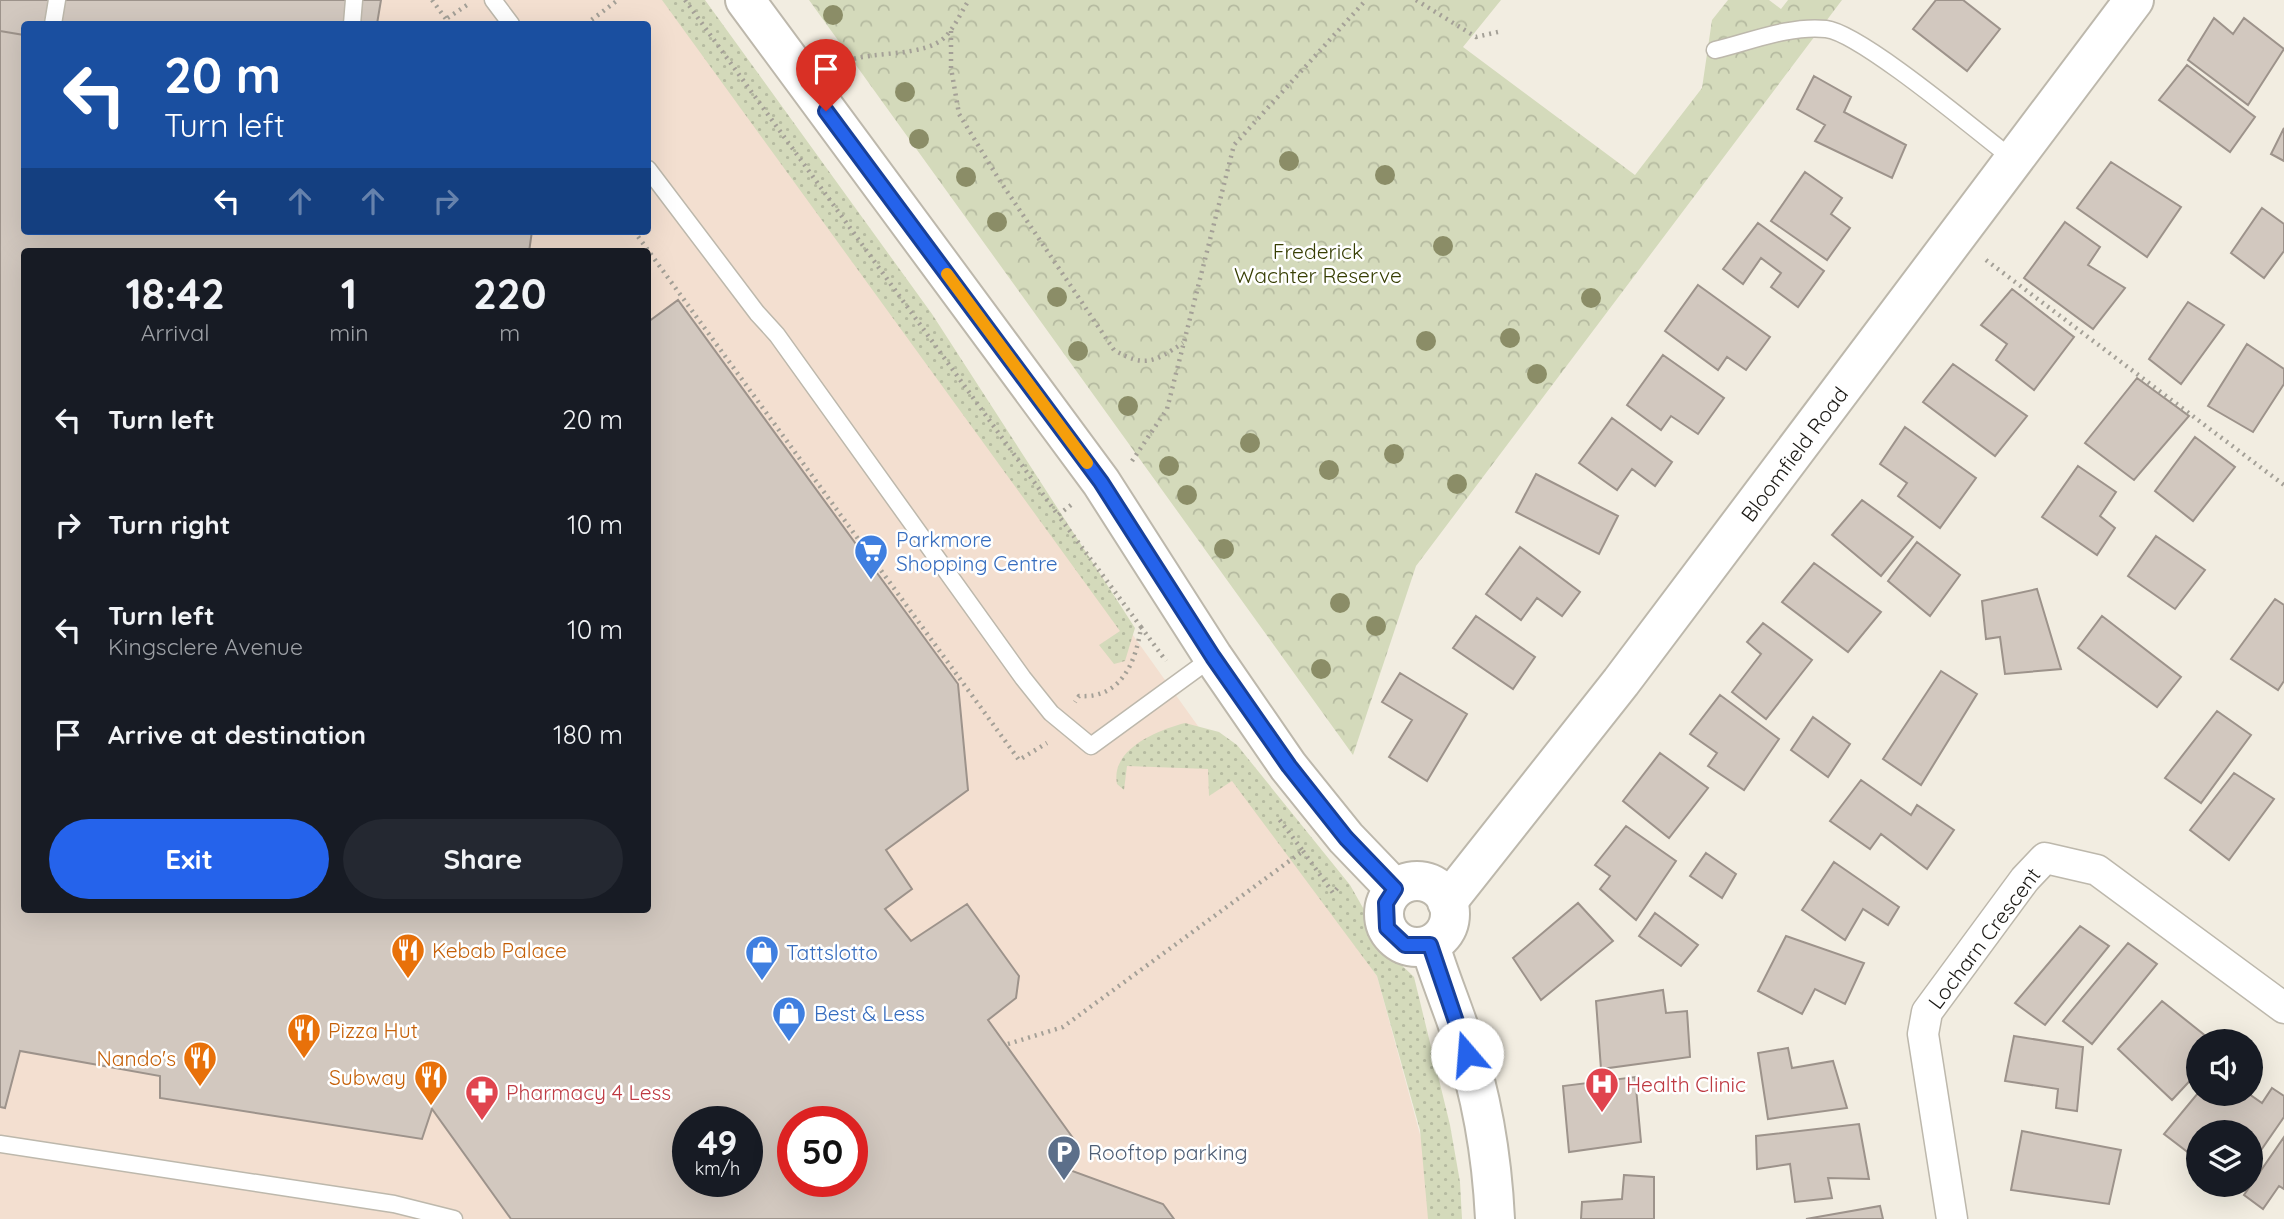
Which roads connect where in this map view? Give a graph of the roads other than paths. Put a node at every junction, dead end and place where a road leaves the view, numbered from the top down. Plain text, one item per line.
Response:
1 (57, 0) edge
2 (354, 0) edge
3 (493, 0) edge
4 (745, 0) edge
5 (2134, 0) edge
6 (54, 21) edge
7 (352, 21) edge
8 (508, 21) edge
9 (1715, 50) dead end
10 (2015, 160) junction
11 (651, 173) edge
12 (1213, 657) junction
13 (1395, 889) junction
14 (1447, 902) junction
15 (1430, 945) junction
16 (2284, 1008) edge
17 (0, 1144) edge
18 (454, 1219) edge
19 (1495, 1219) edge
20 (1952, 1219) edge

1 - 6 lane
2 - 7 lane
3 - 8 lane
4 - 12 main road
5 - 10 main road, Bloomfield Road
9 - 10 lane
10 - 14 main road, Bloomfield Road
11 - 12 lane
12 - 13 main road
13 - 14 main road
13 - 15 main road
14 - 15 main road
15 - 19 main road
16 - 20 street, Locharn Crescent
17 - 18 lane

